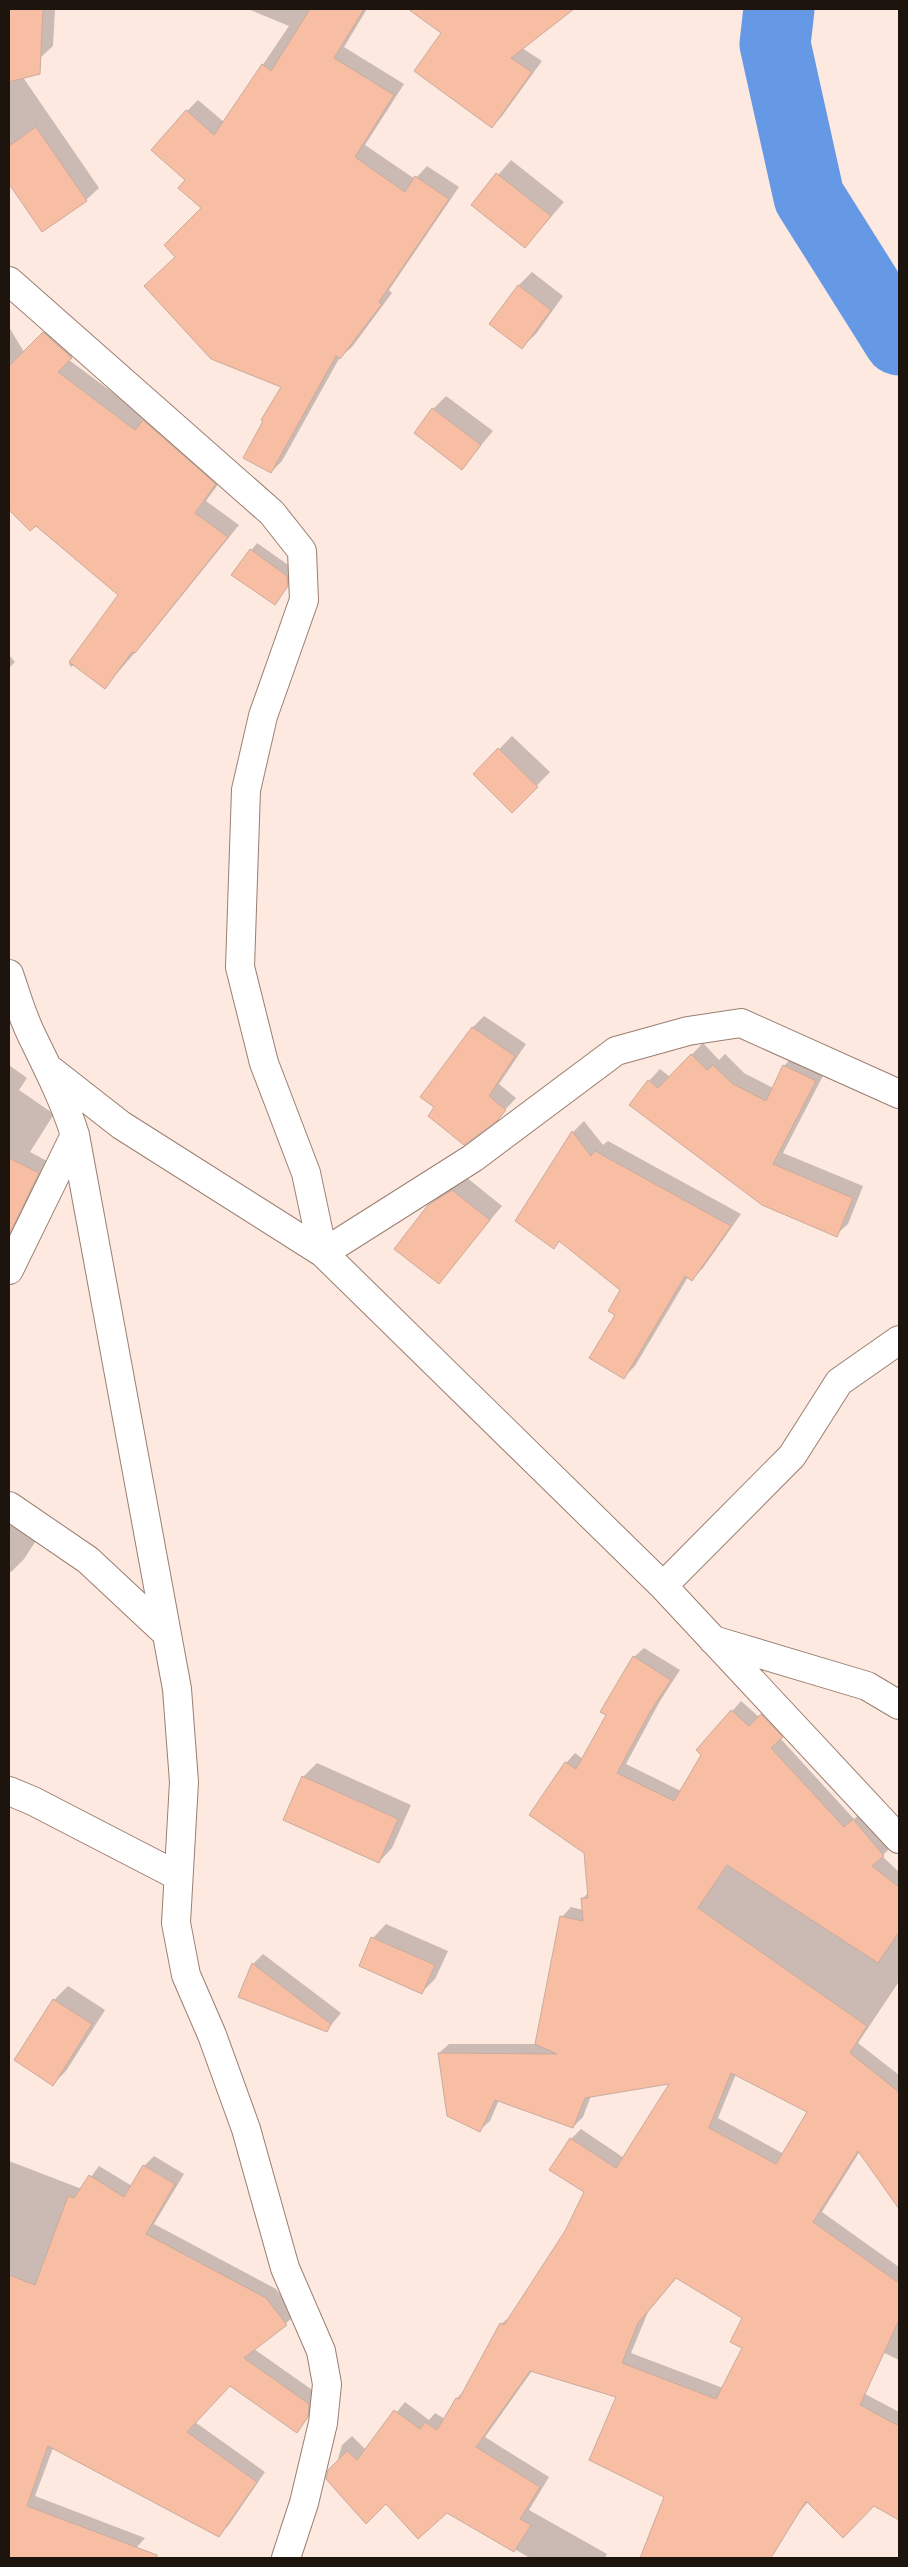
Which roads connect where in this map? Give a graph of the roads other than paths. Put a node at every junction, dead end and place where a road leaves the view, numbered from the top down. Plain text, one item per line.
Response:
1 (9, 281) edge
2 (9, 974) edge
3 (51, 1070) junction
4 (899, 1094) edge
5 (75, 1135) junction
6 (322, 1253) junction
7 (9, 1270) edge
8 (899, 1340) edge
9 (9, 1506) edge
10 (663, 1586) junction
11 (165, 1632) junction
12 (714, 1640) junction
13 (899, 1705) edge
14 (9, 1791) edge
15 (899, 1839) edge
16 (178, 1876) junction
17 (286, 2558) edge

1 - 6 street
2 - 3 street
3 - 5 street
3 - 6 street
4 - 6 street
5 - 7 street
5 - 11 street
6 - 10 street
8 - 10 street
9 - 11 street
10 - 12 street
11 - 16 street
12 - 13 street
12 - 15 street
14 - 16 street
16 - 17 street

